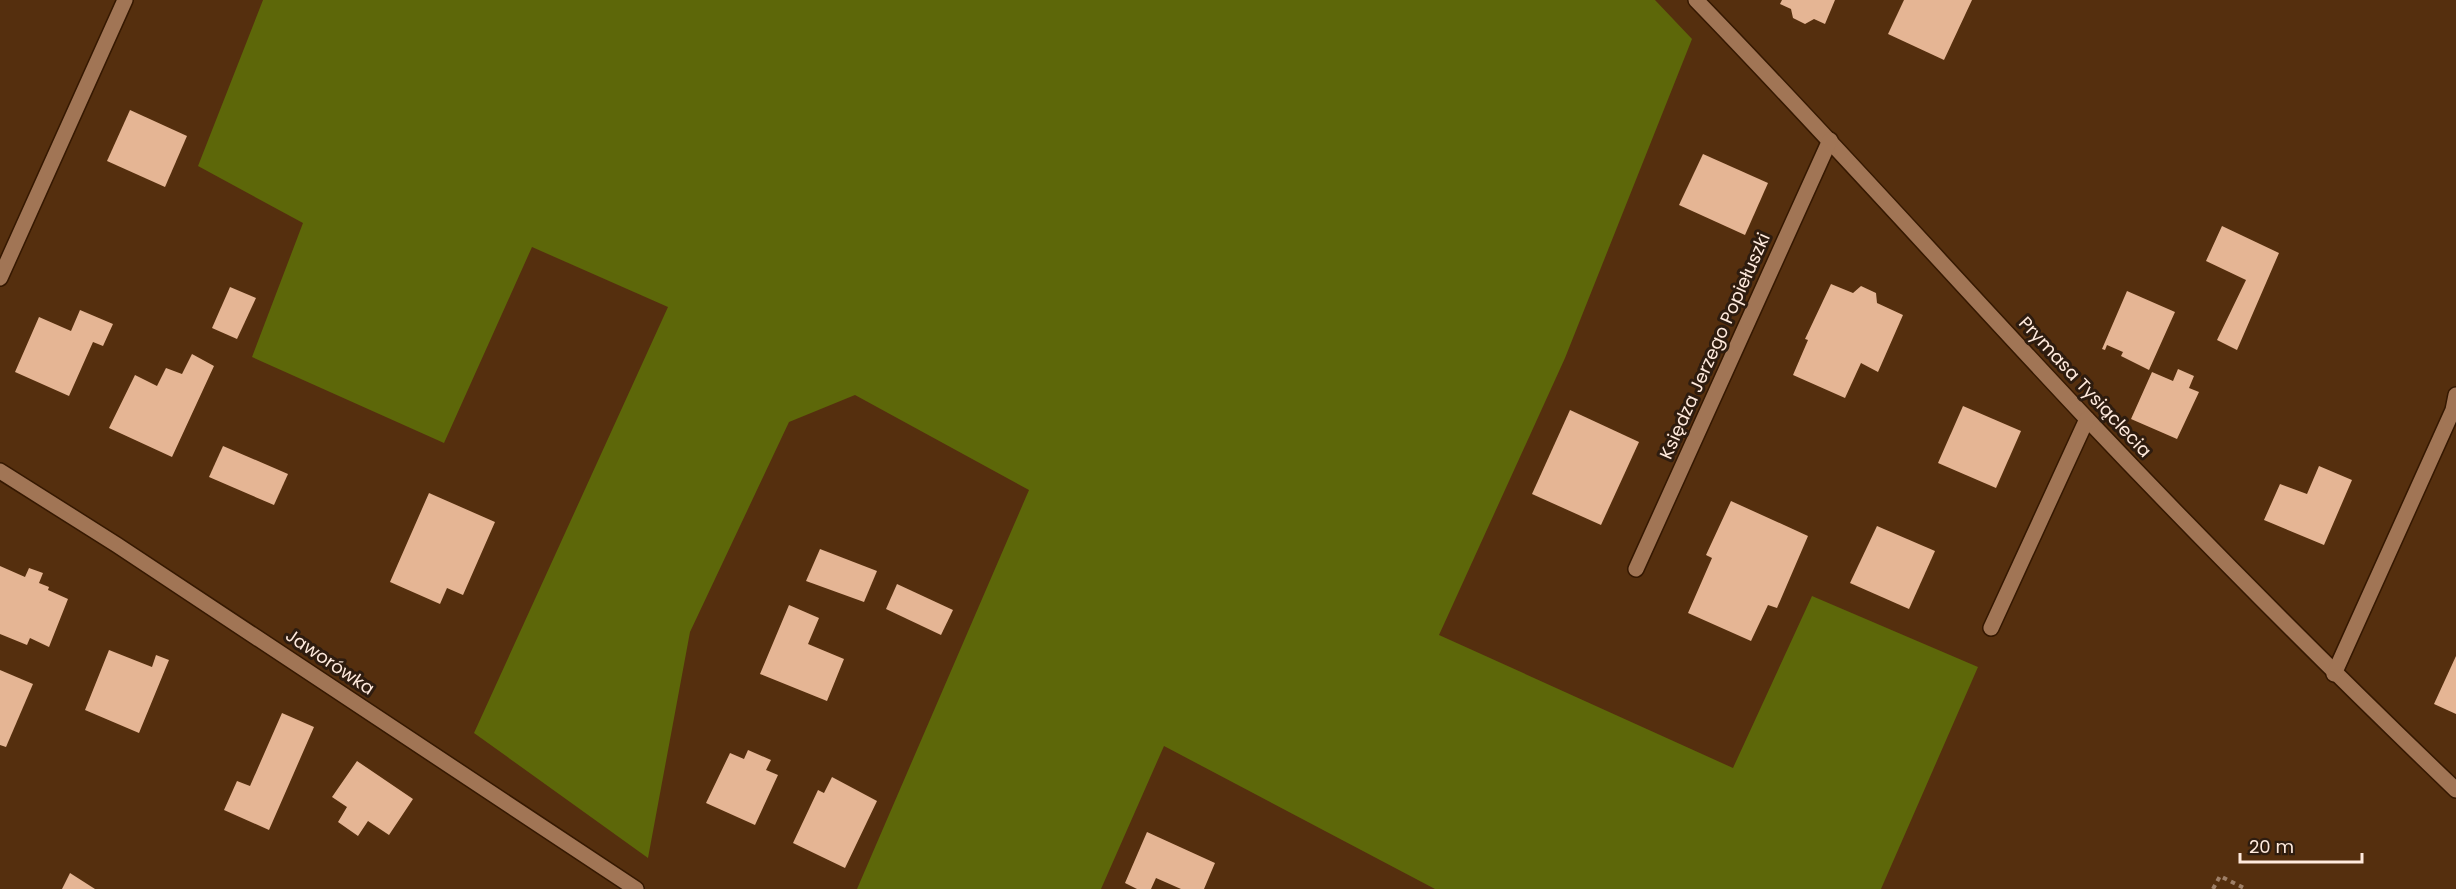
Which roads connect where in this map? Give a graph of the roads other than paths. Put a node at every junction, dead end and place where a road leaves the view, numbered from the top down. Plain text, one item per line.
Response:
1 (125, 0) edge
2 (1696, 0) edge
3 (1830, 140) junction
4 (0, 278) edge
5 (2456, 395) edge
6 (2087, 419) junction
7 (0, 471) edge
8 (1636, 569) dead end
9 (1991, 628) dead end
10 (2334, 674) junction
11 (2456, 790) edge
12 (636, 889) edge

1 - 4 street
2 - 3 street, Prymasa Tysiąclecia
3 - 6 street, Prymasa Tysiąclecia
3 - 8 street, Księdza Jerzego Popiełuszki
5 - 10 street
6 - 9 street
6 - 10 street, Prymasa Tysiąclecia
7 - 12 street, Jaworówka
10 - 11 street, Prymasa Tysiąclecia

